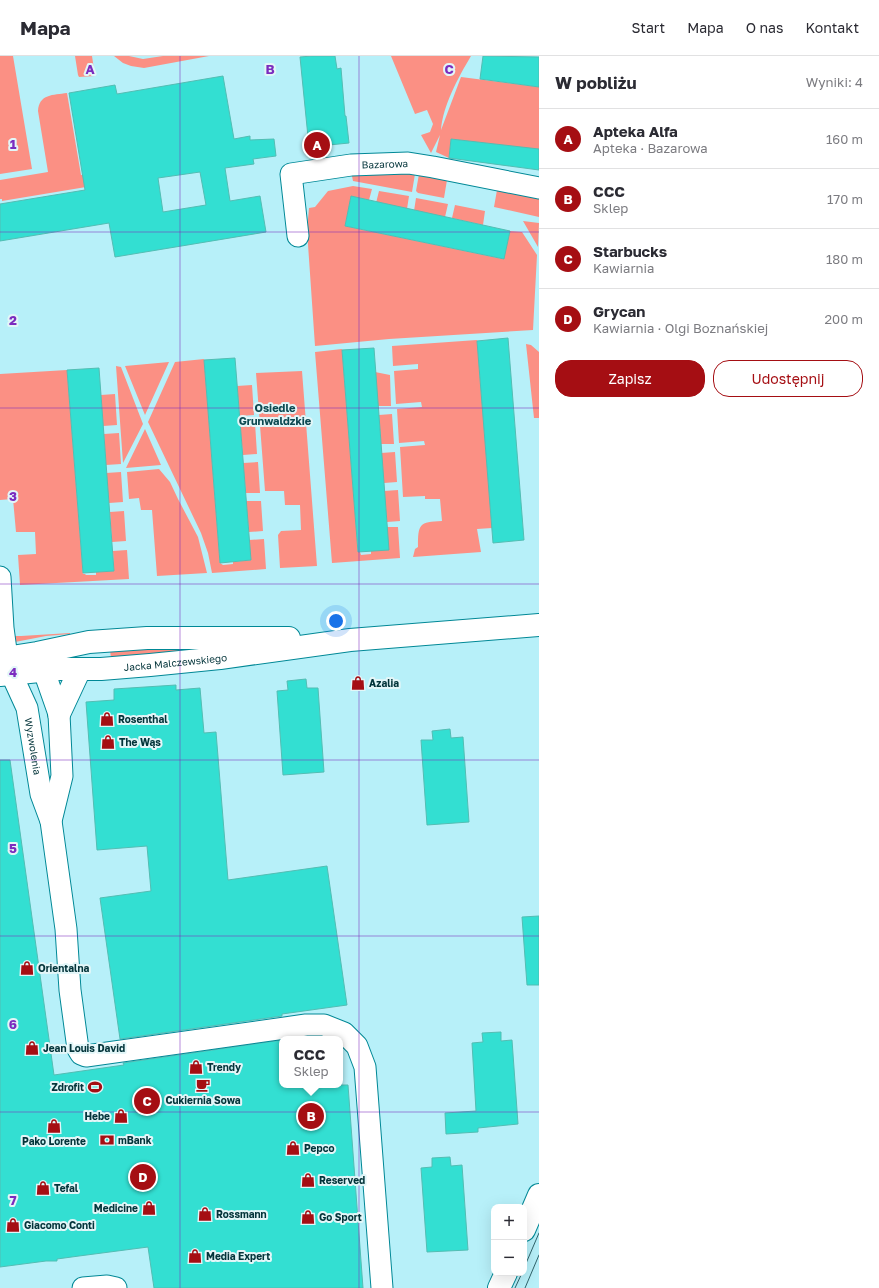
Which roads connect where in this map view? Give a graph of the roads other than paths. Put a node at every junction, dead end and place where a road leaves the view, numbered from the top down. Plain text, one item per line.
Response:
1 (539, 188) edge
2 (298, 236) dead end
3 (0, 577) edge
4 (539, 625) edge
5 (350, 640) junction
6 (41, 662) junction
7 (5, 666) edge
8 (80, 669) junction
9 (59, 714) junction
10 (51, 821) junction
11 (539, 1195) edge
12 (527, 1223) edge
13 (505, 1276) edge
14 (83, 1288) edge
15 (116, 1288) edge
16 (382, 1288) edge
17 (499, 1288) edge

1 - 2 street, Bazarowa
3 - 7 street, Wyzwolenia
4 - 5 street, Jacka Malczewskiego
5 - 6 street, Jacka Malczewskiego
5 - 8 street, Jacka Malczewskiego
6 - 7 street, Jacka Malczewskiego
6 - 8 street, Jacka Malczewskiego
6 - 9 street
7 - 10 street, Wyzwolenia
8 - 9 street
9 - 10 street
10 - 16 street
11 - 12 street
13 - 17 street
14 - 15 street

